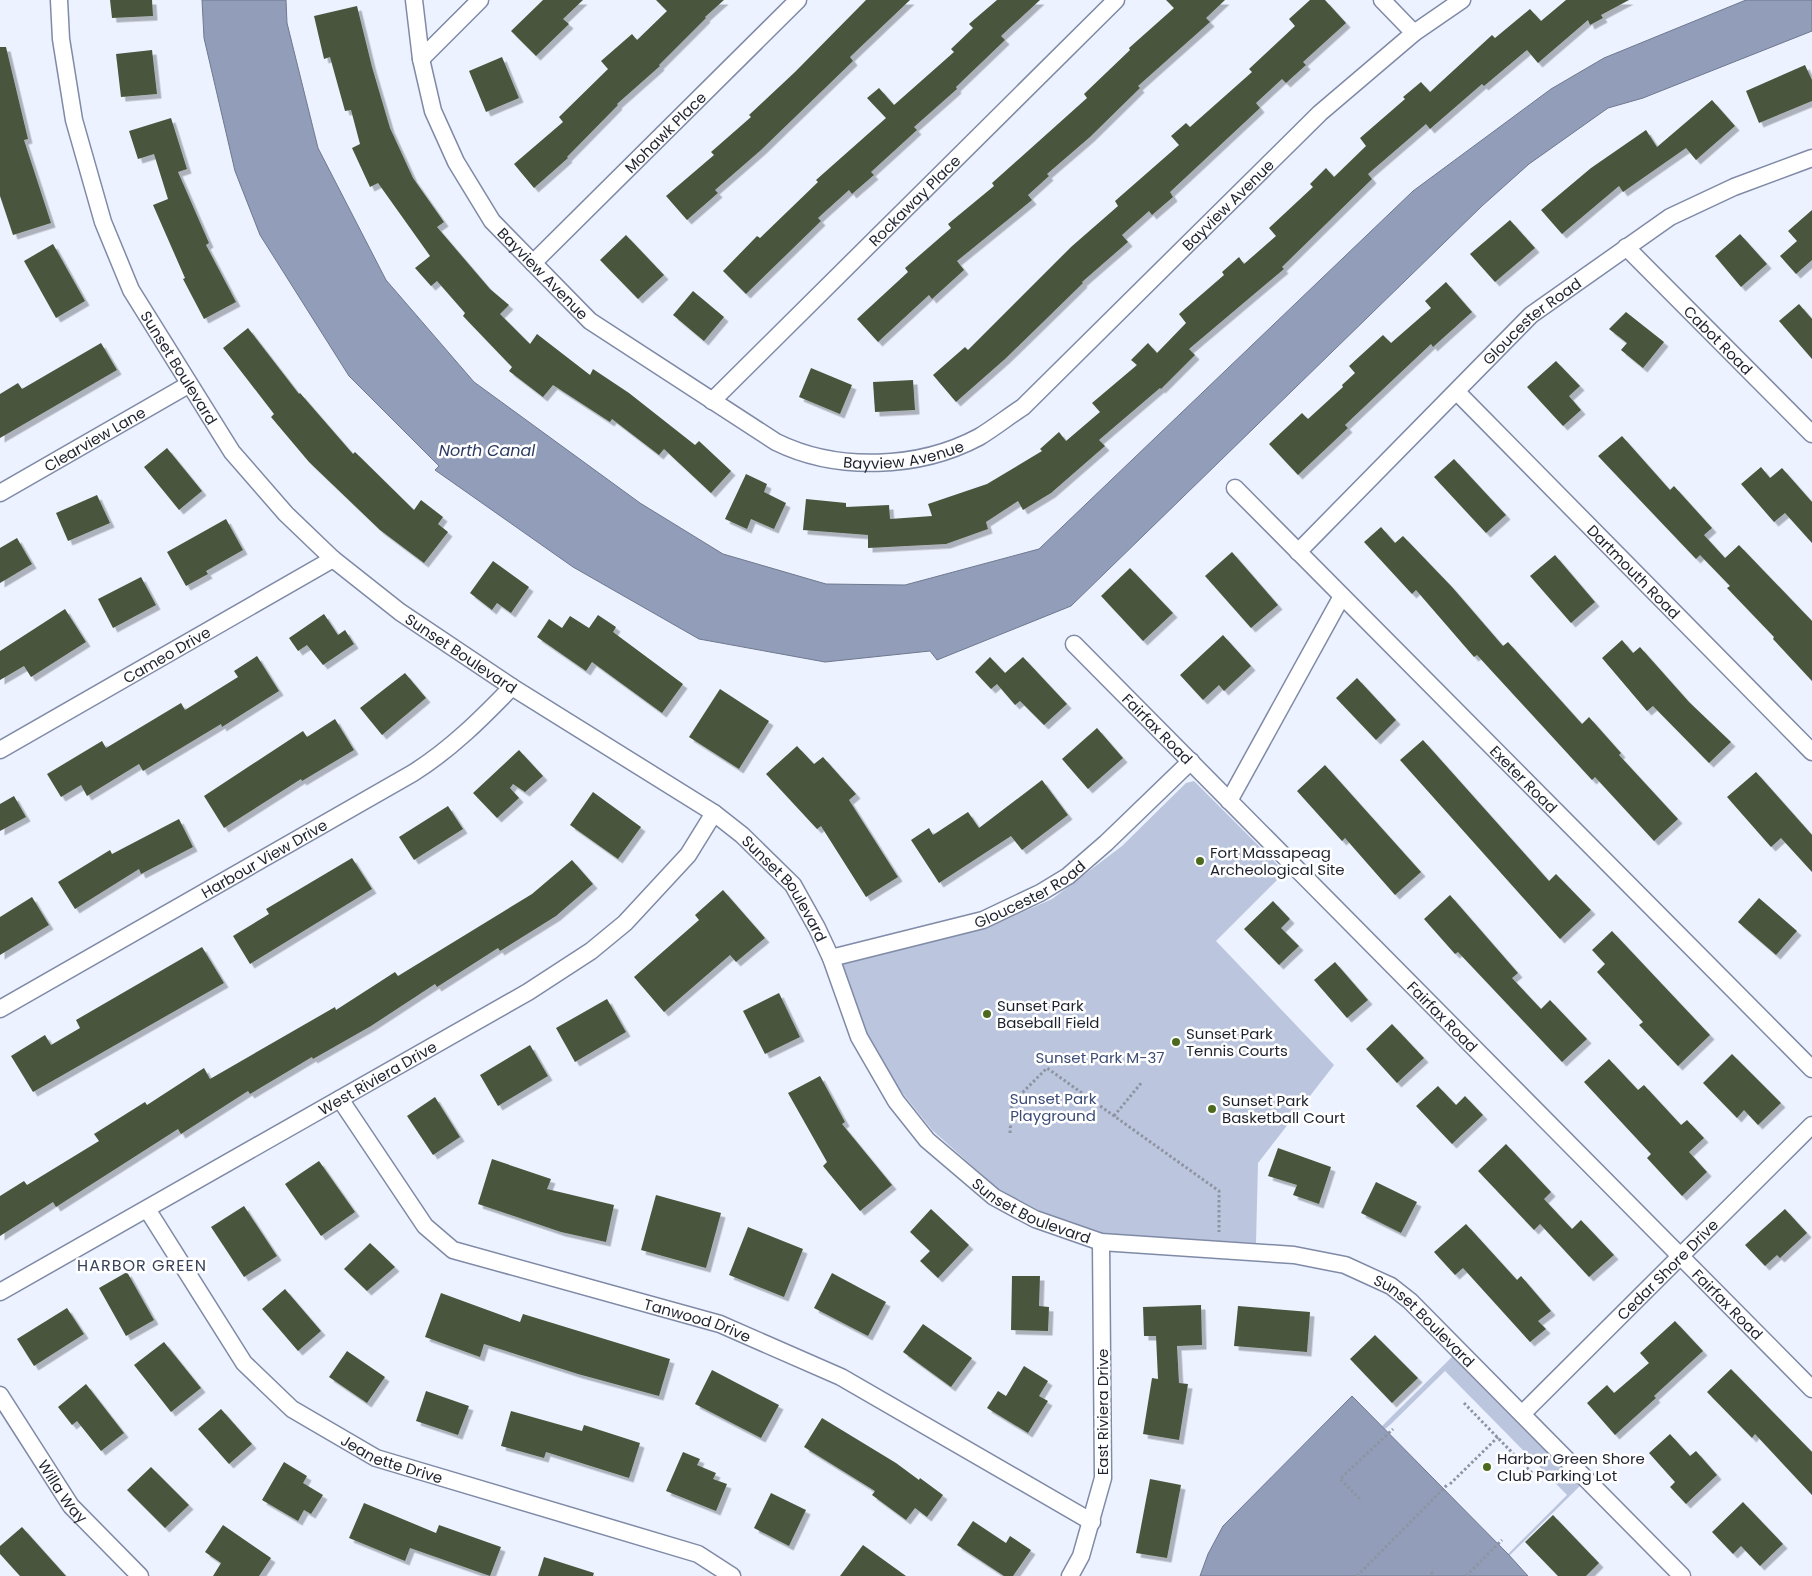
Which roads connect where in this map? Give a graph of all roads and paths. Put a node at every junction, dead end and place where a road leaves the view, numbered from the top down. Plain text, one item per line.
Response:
1 (58, 0) edge
2 (414, 0) edge
3 (480, 0) edge
4 (798, 0) edge
5 (1116, 0) edge
6 (1382, 0) edge
7 (1462, 0) edge
8 (1414, 33) junction
9 (420, 59) junction
10 (1812, 158) edge
11 (1626, 246) junction
12 (533, 263) junction
13 (188, 385) junction
14 (1457, 392) junction
15 (712, 401) junction
16 (1812, 434) edge
17 (1235, 488) dead end
18 (0, 493) edge
19 (1298, 552) junction
20 (334, 559) junction
21 (1342, 596) junction
22 (1074, 644) dead end
23 (512, 687) junction
24 (0, 750) edge
25 (1812, 752) edge
26 (1191, 762) junction
27 (1229, 801) junction
28 (714, 813) junction
29 (831, 958) junction
30 (0, 1009) edge
31 (1812, 1069) edge
32 (1142, 1082) dead end
33 (340, 1099) junction
34 (1114, 1116) junction
35 (1812, 1125) edge
36 (1010, 1133) dead end
37 (147, 1209) junction
38 (1101, 1242) junction
39 (1219, 1249) junction
40 (1681, 1256) junction
41 (0, 1292) edge
42 (1812, 1389) edge
43 (0, 1395) edge
44 (1464, 1403) dead end
45 (1522, 1414) junction
46 (1393, 1429) dead end
47 (1498, 1437) junction
48 (1532, 1473) dead end
49 (1360, 1499) dead end
50 (1092, 1522) junction
51 (1502, 1540) dead end
52 (1432, 1572) dead end
53 (140, 1576) edge
54 (732, 1576) edge
55 (1070, 1576) edge
56 (1357, 1576) edge
57 (1435, 1576) edge
58 (1466, 1576) edge
59 (1682, 1576) edge

1 - 13 street, Sunset Boulevard
2 - 9 street, Bayview Avenue
3 - 9 street
4 - 12 street, Mohawk Place
5 - 15 street, Rockaway Place
6 - 8 street
7 - 8 street, Bayview Avenue
8 - 15 street, Bayview Avenue
9 - 12 street, Bayview Avenue
10 - 11 street, Gloucester Road
11 - 14 street, Gloucester Road
11 - 16 street, Cabot Road
12 - 15 street, Bayview Avenue
13 - 18 street, Clearview Lane
13 - 20 street, Sunset Boulevard
14 - 19 street, Gloucester Road
14 - 25 street, Dartmouth Road
17 - 19 street, Exeter Road
19 - 21 street, Exeter Road
20 - 23 street, Sunset Boulevard
20 - 24 street, Cameo Drive
21 - 27 street
21 - 31 street, Exeter Road
22 - 26 street, Fairfax Road
23 - 28 street, Sunset Boulevard
23 - 30 street, Harbour View Drive
26 - 27 street, Fairfax Road
26 - 29 street, Gloucester Road
27 - 40 street, Fairfax Road
28 - 29 street, Sunset Boulevard
28 - 33 street, West Riviera Drive
29 - 38 street, Sunset Boulevard
32 - 34 path
33 - 37 street, West Riviera Drive
33 - 50 street, Tanwood Drive
34 - 36 path
34 - 39 path
35 - 40 street, Cedar Shore Drive
37 - 41 street, West Riviera Drive
37 - 54 street, Jeanette Drive
38 - 39 street, Sunset Boulevard
38 - 50 street, East Riviera Drive
39 - 45 street, Sunset Boulevard
40 - 42 street, Fairfax Road
40 - 45 street, Cedar Shore Drive
43 - 53 street, Willa Way
44 - 47 path
45 - 59 street, Sunset Boulevard
46 - 49 path
47 - 48 path
47 - 56 path
50 - 55 street, East Riviera Drive
51 - 58 path
52 - 57 path

